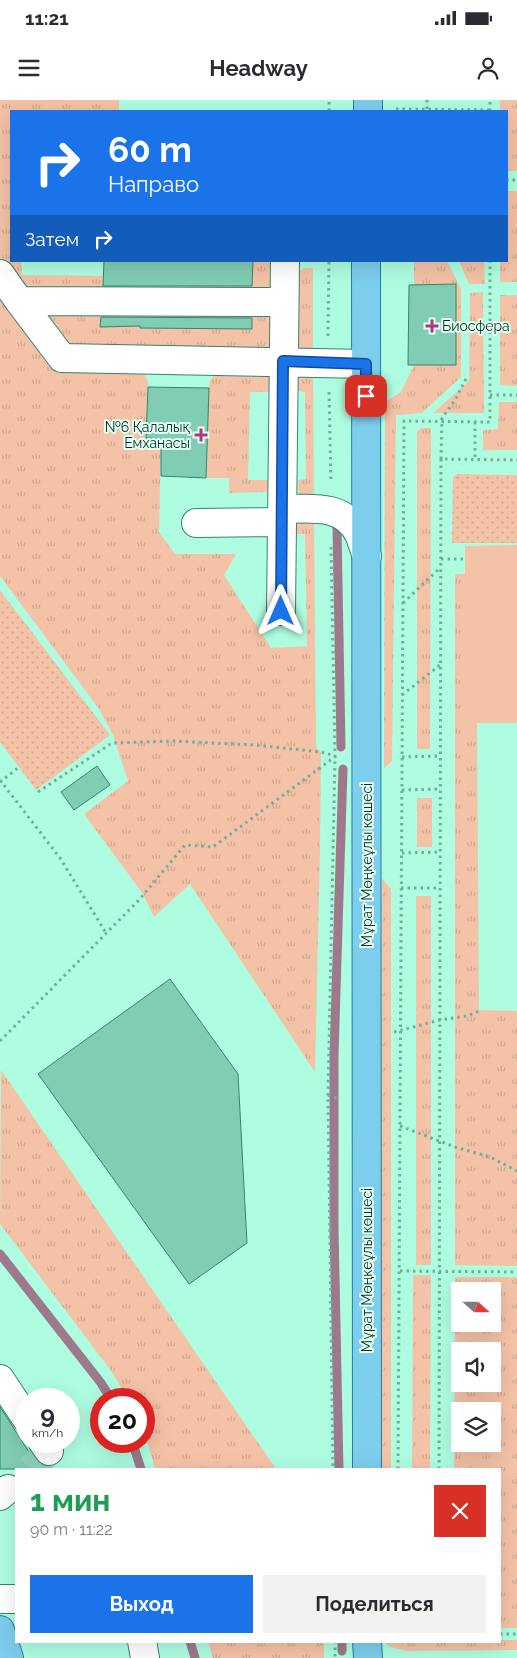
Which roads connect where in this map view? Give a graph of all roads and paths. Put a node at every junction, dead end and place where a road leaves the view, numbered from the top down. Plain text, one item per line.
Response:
1 (427, 100) edge
2 (368, 107) edge
3 (427, 109) junction
4 (458, 110) edge
5 (285, 262) edge
6 (329, 262) edge
7 (366, 262) edge
8 (490, 262) edge
9 (0, 274) edge
10 (19, 301) junction
11 (284, 302) junction
12 (283, 361) junction
13 (328, 363) junction
14 (366, 364) junction
15 (466, 380) dead end
16 (490, 394) junction
17 (517, 394) edge
18 (442, 422) junction
19 (475, 422) junction
20 (441, 459) junction
21 (475, 460) junction
22 (517, 460) edge
23 (331, 510) junction
24 (282, 516) junction
25 (196, 523) dead end
26 (367, 556) junction
27 (441, 559) junction
28 (465, 559) dead end
29 (441, 567) junction
30 (403, 603) junction
31 (281, 611) dead end
32 (441, 664) junction
33 (402, 695) junction
34 (335, 756) junction
35 (367, 756) junction
36 (440, 756) junction
37 (402, 757) junction
38 (19, 767) dead end
39 (0, 781) edge
40 (440, 789) junction
41 (402, 790) junction
42 (38, 792) dead end
43 (402, 852) junction
44 (440, 852) junction
45 (402, 888) junction
46 (440, 888) junction
47 (106, 933) junction
48 (479, 1011) dead end
49 (440, 1020) junction
50 (401, 1030) junction
51 (366, 1039) junction
52 (0, 1041) edge
53 (328, 1094) junction
54 (366, 1110) junction
55 (400, 1127) junction
56 (440, 1141) junction
57 (517, 1171) edge
58 (400, 1271) junction
59 (439, 1271) junction
60 (517, 1272) edge
61 (0, 1379) edge
62 (15, 1402) edge
63 (333, 1468) edge
64 (367, 1468) edge
65 (398, 1468) edge
66 (439, 1468) edge
67 (0, 1599) edge
68 (15, 1599) edge
69 (0, 1630) edge
70 (501, 1634) edge
71 (517, 1634) edge
72 (142, 1643) edge
73 (334, 1643) edge
74 (367, 1643) edge
75 (10, 1658) edge
76 (145, 1658) edge
77 (335, 1658) edge
78 (368, 1658) edge

1 - 3 path
2 - 3 path
3 - 4 path
5 - 11 lane
6 - 13 path
7 - 14 main road, Мұрат Мөңкеұлы көшесі
8 - 16 path
9 - 10 lane
10 - 11 lane
10 - 12 lane
11 - 12 lane
12 - 13 lane
12 - 24 lane
13 - 14 lane
13 - 23 path
14 - 26 main road, Мұрат Мөңкеұлы көшесі
15 - 18 path
16 - 17 path
16 - 19 path
18 - 19 path
18 - 20 path
18 - 30 path
19 - 21 path
20 - 21 path
20 - 27 path
21 - 22 path
23 - 24 lane
23 - 26 lane
23 - 34 path
24 - 25 lane
24 - 31 lane
26 - 35 main road, Мұрат Мөңкеұлы көшесі
27 - 28 path
27 - 29 path
29 - 30 path
29 - 32 path
30 - 33 path
32 - 33 path
32 - 36 path
33 - 37 path
34 - 35 path
34 - 42 path
34 - 47 path
34 - 53 path
35 - 51 main road, Мұрат Мөңкеұлы көшесі
36 - 37 path
36 - 40 path
37 - 41 path
38 - 39 path
39 - 47 path
40 - 41 path
40 - 44 path
41 - 43 path
43 - 44 path
43 - 45 path
44 - 46 path
45 - 46 path
45 - 50 path
46 - 49 path
47 - 52 path
48 - 49 path
49 - 50 path
49 - 56 path
50 - 51 path
50 - 55 path
51 - 54 main road, Мұрат Мөңкеұлы көшесі
53 - 54 path
53 - 63 path
54 - 55 path
54 - 64 main road, Мұрат Мөңкеұлы көшесі
55 - 56 path
55 - 58 path
56 - 57 path
56 - 59 path
58 - 59 path
58 - 65 path
59 - 60 path
59 - 66 path
61 - 62 lane
67 - 68 lane
69 - 75 main road
70 - 71 path
72 - 76 lane
73 - 77 path
74 - 78 main road

